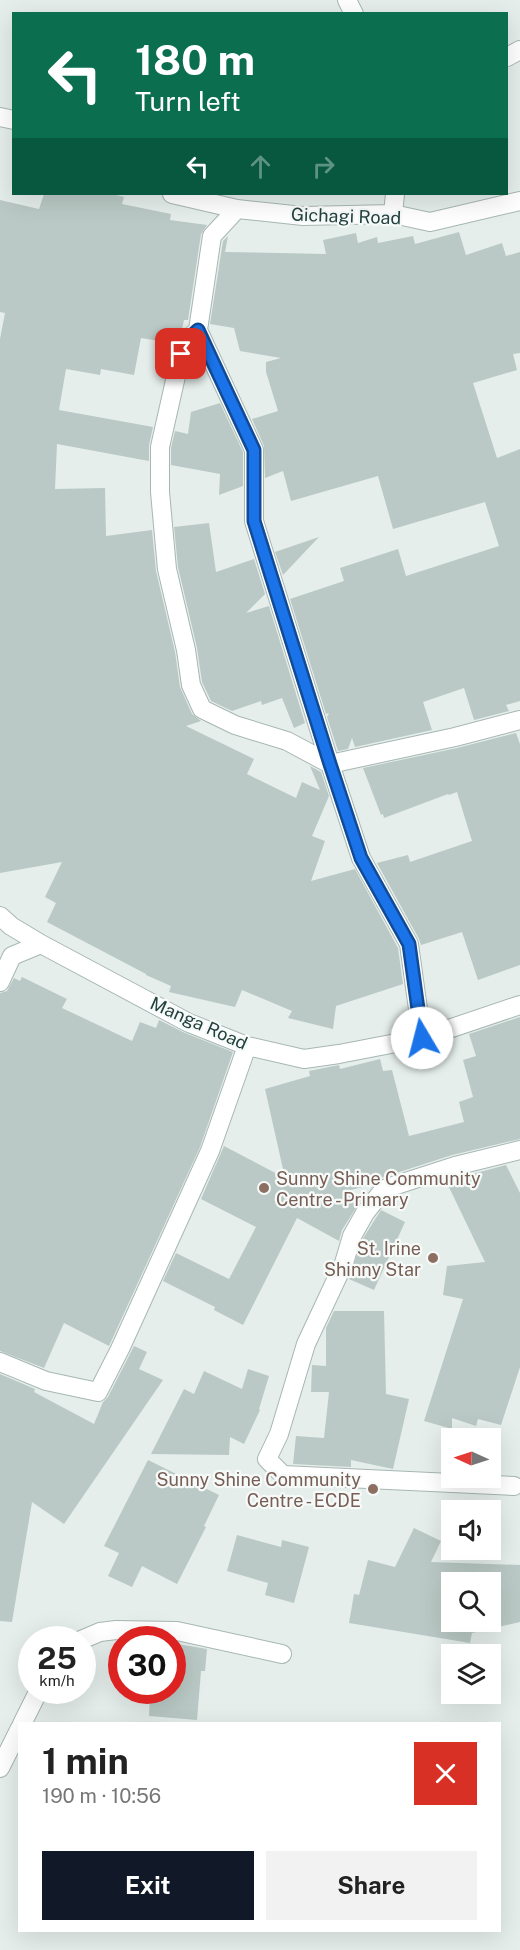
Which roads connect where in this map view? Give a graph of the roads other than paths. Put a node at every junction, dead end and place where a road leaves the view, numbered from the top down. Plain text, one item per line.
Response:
1 (176, 195) edge
2 (394, 195) edge
3 (520, 201) edge
4 (237, 209) junction
5 (393, 214) junction
6 (198, 330) junction
7 (520, 720) edge
8 (330, 764) junction
9 (0, 916) edge
10 (41, 944) junction
11 (0, 982) edge
12 (520, 1005) edge
13 (422, 1038) junction
14 (247, 1046) junction
15 (520, 1150) edge
16 (0, 1362) edge
17 (514, 1486) dead end
18 (96, 1634) edge
19 (282, 1654) dead end
20 (32, 1704) edge
21 (23, 1722) edge
22 (18, 1732) edge
23 (0, 1768) edge

1 - 4 street, Gichagi Road
2 - 5 street
3 - 5 street, Gichagi Road
4 - 5 street, Gichagi Road
4 - 6 street
6 - 8 street
6 - 8 street
7 - 8 street
8 - 13 street
9 - 10 street, Manga Road
10 - 11 street
10 - 14 street, Manga Road
12 - 13 street, Manga Road
13 - 14 street, Manga Road
14 - 16 street
15 - 17 street
18 - 19 street
20 - 21 street
22 - 23 street

